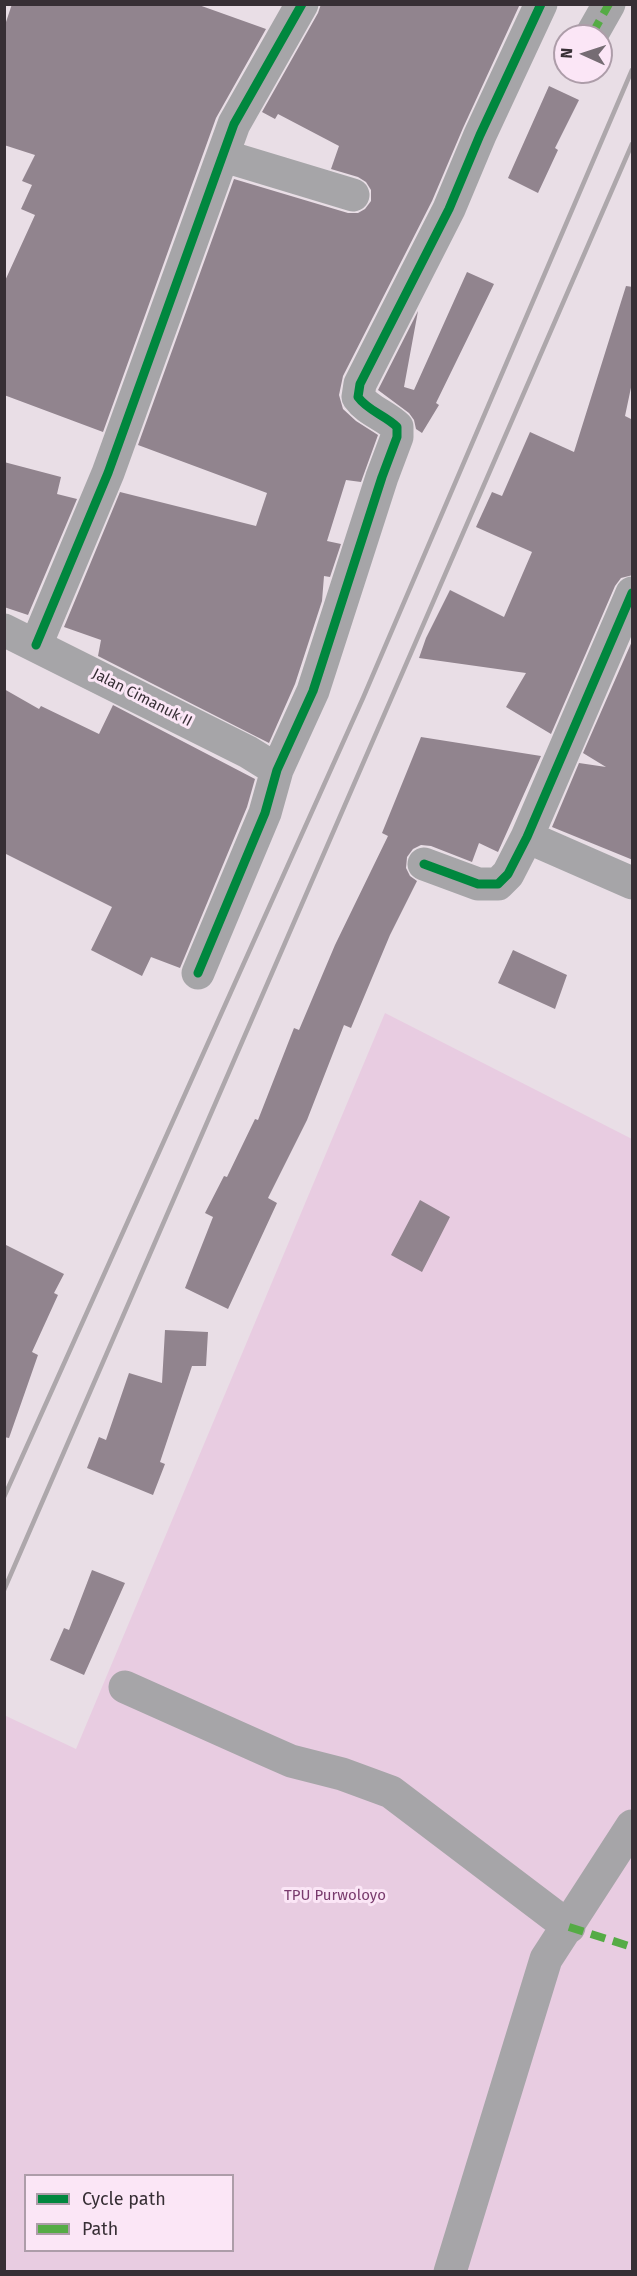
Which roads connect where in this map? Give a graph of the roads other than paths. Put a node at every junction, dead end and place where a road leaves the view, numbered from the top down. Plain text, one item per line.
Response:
1 (302, 4) edge
2 (541, 4) edge
3 (224, 156) junction
4 (353, 195) dead end
5 (633, 593) edge
6 (4, 630) edge
7 (36, 645) junction
8 (277, 770) junction
9 (527, 837) junction
10 (424, 864) dead end
11 (633, 883) edge
12 (198, 973) dead end
13 (125, 1687) dead end
14 (633, 1826) edge
15 (569, 1927) junction
16 (450, 2271) edge

1 - 3 street
2 - 8 street
3 - 4 street
3 - 7 street
5 - 9 street
6 - 7 street, Jalan Cimanuk II
7 - 8 street, Jalan Cimanuk II
8 - 12 street
9 - 10 street
9 - 11 street
13 - 15 street
14 - 15 street
15 - 16 street

